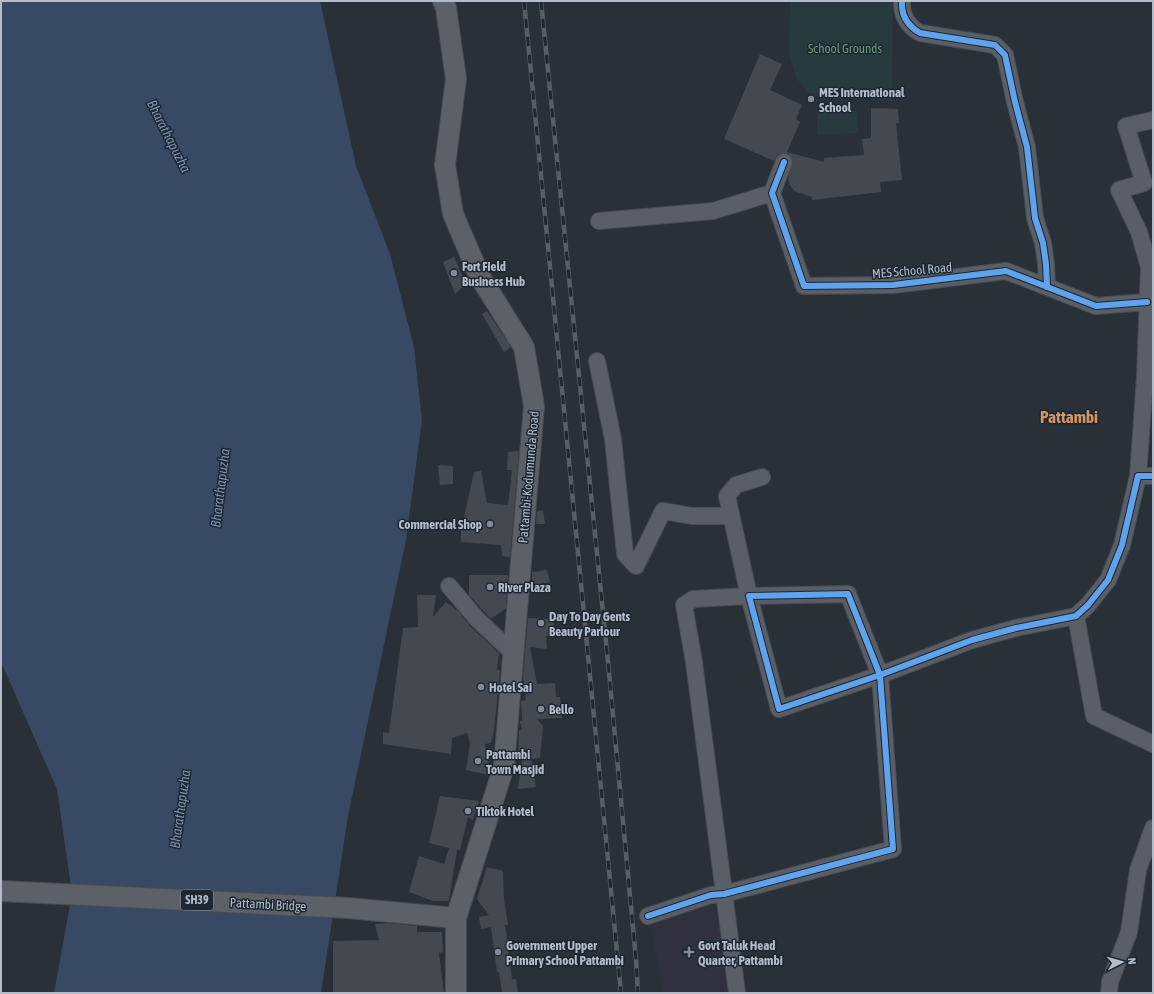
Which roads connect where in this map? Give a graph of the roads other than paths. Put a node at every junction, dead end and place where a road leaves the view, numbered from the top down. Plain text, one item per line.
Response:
1 (443, 1) edge
2 (902, 1) edge
3 (1153, 120) edge
4 (784, 162) dead end
5 (772, 194) junction
6 (599, 221) dead end
7 (1047, 287) junction
8 (1147, 302) junction
9 (597, 361) dead end
10 (1145, 476) edge
11 (762, 477) dead end
12 (731, 516) junction
13 (449, 586) dead end
14 (749, 596) junction
15 (1076, 616) junction
16 (513, 653) junction
17 (880, 675) junction
18 (1153, 744) edge
19 (1153, 828) edge
20 (1, 890) edge
21 (724, 894) junction
22 (648, 916) dead end
23 (456, 918) junction
24 (456, 993) edge
25 (737, 993) edge
26 (1109, 993) edge

1 - 16 main road, Pattambi-Kodumunda Road
2 - 7 street
3 - 8 street
4 - 5 street
5 - 6 street
5 - 7 street, MES School Road
7 - 8 street, MES School Road
8 - 10 street
9 - 12 street
10 - 15 street
11 - 12 street
12 - 14 street
13 - 16 street
14 - 17 street
14 - 17 street
14 - 21 street
15 - 17 street
15 - 18 street
16 - 23 main road, Pattambi-Kodumunda Road
17 - 21 street
19 - 26 street
20 - 23 main road, Pattambi Bridge / SH39
21 - 22 street
21 - 25 street
23 - 24 main road, Pattambi-Kodumunda Road

